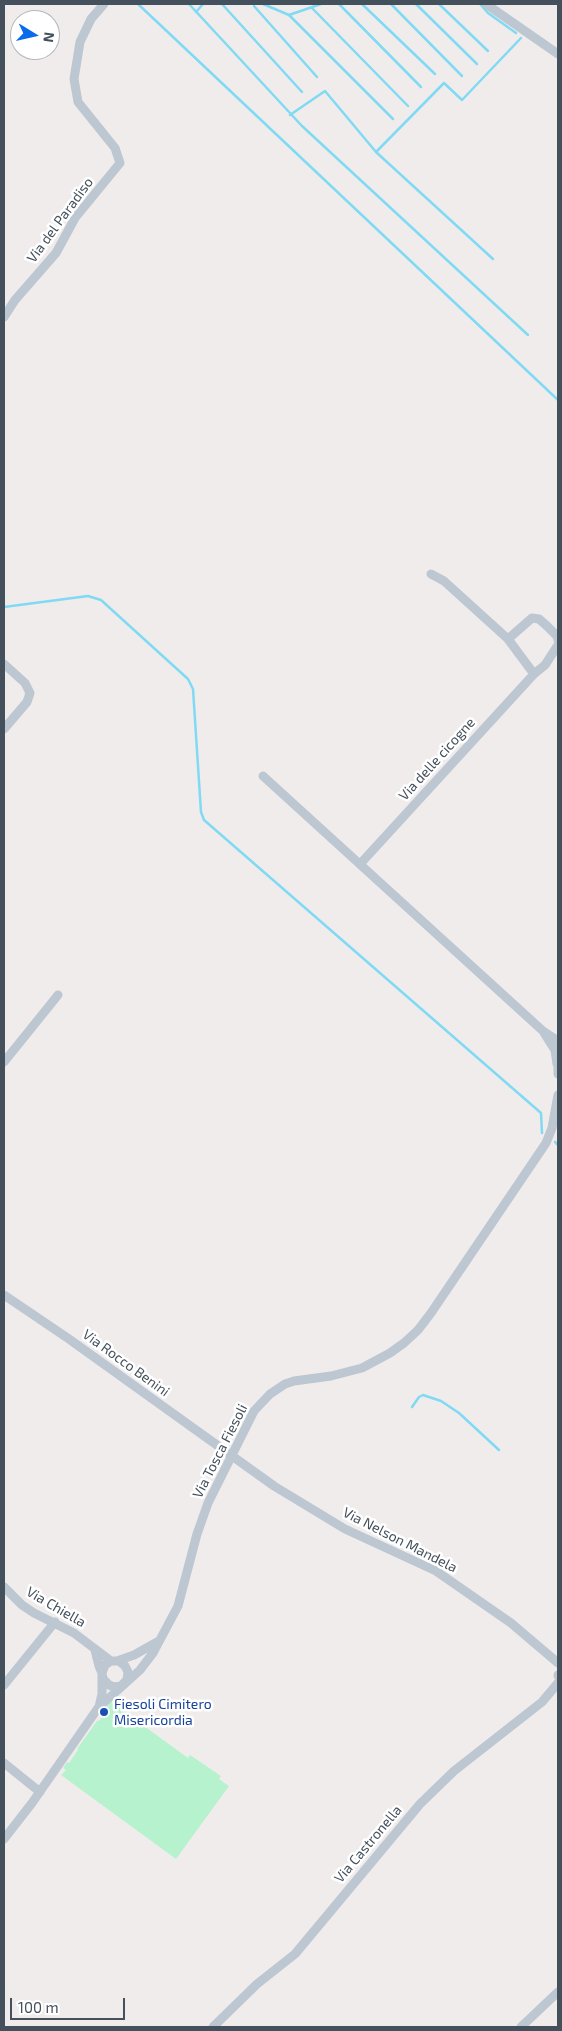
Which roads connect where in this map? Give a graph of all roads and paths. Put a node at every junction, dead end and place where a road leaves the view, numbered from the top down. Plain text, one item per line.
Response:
1 (104, 4) edge
2 (486, 4) edge
3 (558, 54) edge
4 (4, 317) edge
5 (431, 574) dead end
6 (508, 639) junction
7 (558, 640) edge
8 (558, 645) edge
9 (4, 664) edge
10 (534, 674) junction
11 (4, 729) edge
12 (263, 776) dead end
13 (361, 863) junction
14 (58, 995) dead end
15 (543, 1031) junction
16 (558, 1041) edge
17 (4, 1062) edge
18 (558, 1070) edge
19 (558, 1095) edge
20 (557, 1110) edge
21 (4, 1295) edge
22 (231, 1456) junction
23 (4, 1587) edge
24 (54, 1622) junction
25 (160, 1641) junction
26 (95, 1650) junction
27 (556, 1659) edge
28 (114, 1661) junction
29 (102, 1673) junction
30 (123, 1684) junction
31 (4, 1685) edge
32 (557, 1686) edge
33 (99, 1707) junction
34 (4, 1763) edge
35 (40, 1792) junction
36 (4, 1839) edge
37 (558, 1992) edge
38 (213, 2027) edge
39 (522, 2027) edge

1 - 4 street, Via del Paradiso
2 - 3 street
5 - 6 street
6 - 7 street
6 - 10 street
8 - 10 street, Via delle cicogne
9 - 11 street
10 - 13 street, Via delle cicogne
12 - 13 street
13 - 15 street
14 - 17 street
15 - 16 street
15 - 18 street
19 - 20 street, Via Tosca Fiesoli
20 - 22 street, Via Tosca Fiesoli
21 - 22 street, Via Rocco Benini
22 - 25 street, Via Tosca Fiesoli
22 - 27 street, Via Nelson Mandela
23 - 24 street, Via Chiella
24 - 26 street, Via Chiella
24 - 31 street
25 - 28 street
25 - 30 street, Via Tosca Fiesoli
26 - 28 street, Via Chiella
26 - 29 street
28 - 29 street
28 - 30 street
29 - 30 street
29 - 33 street, Via Tosca Fiesoli
30 - 33 street, Via Tosca Fiesoli
32 - 38 street, Via Castronella
33 - 35 street, Via Tosca Fiesoli
34 - 35 street
35 - 36 street, Via Tosca Fiesoli
37 - 39 street

